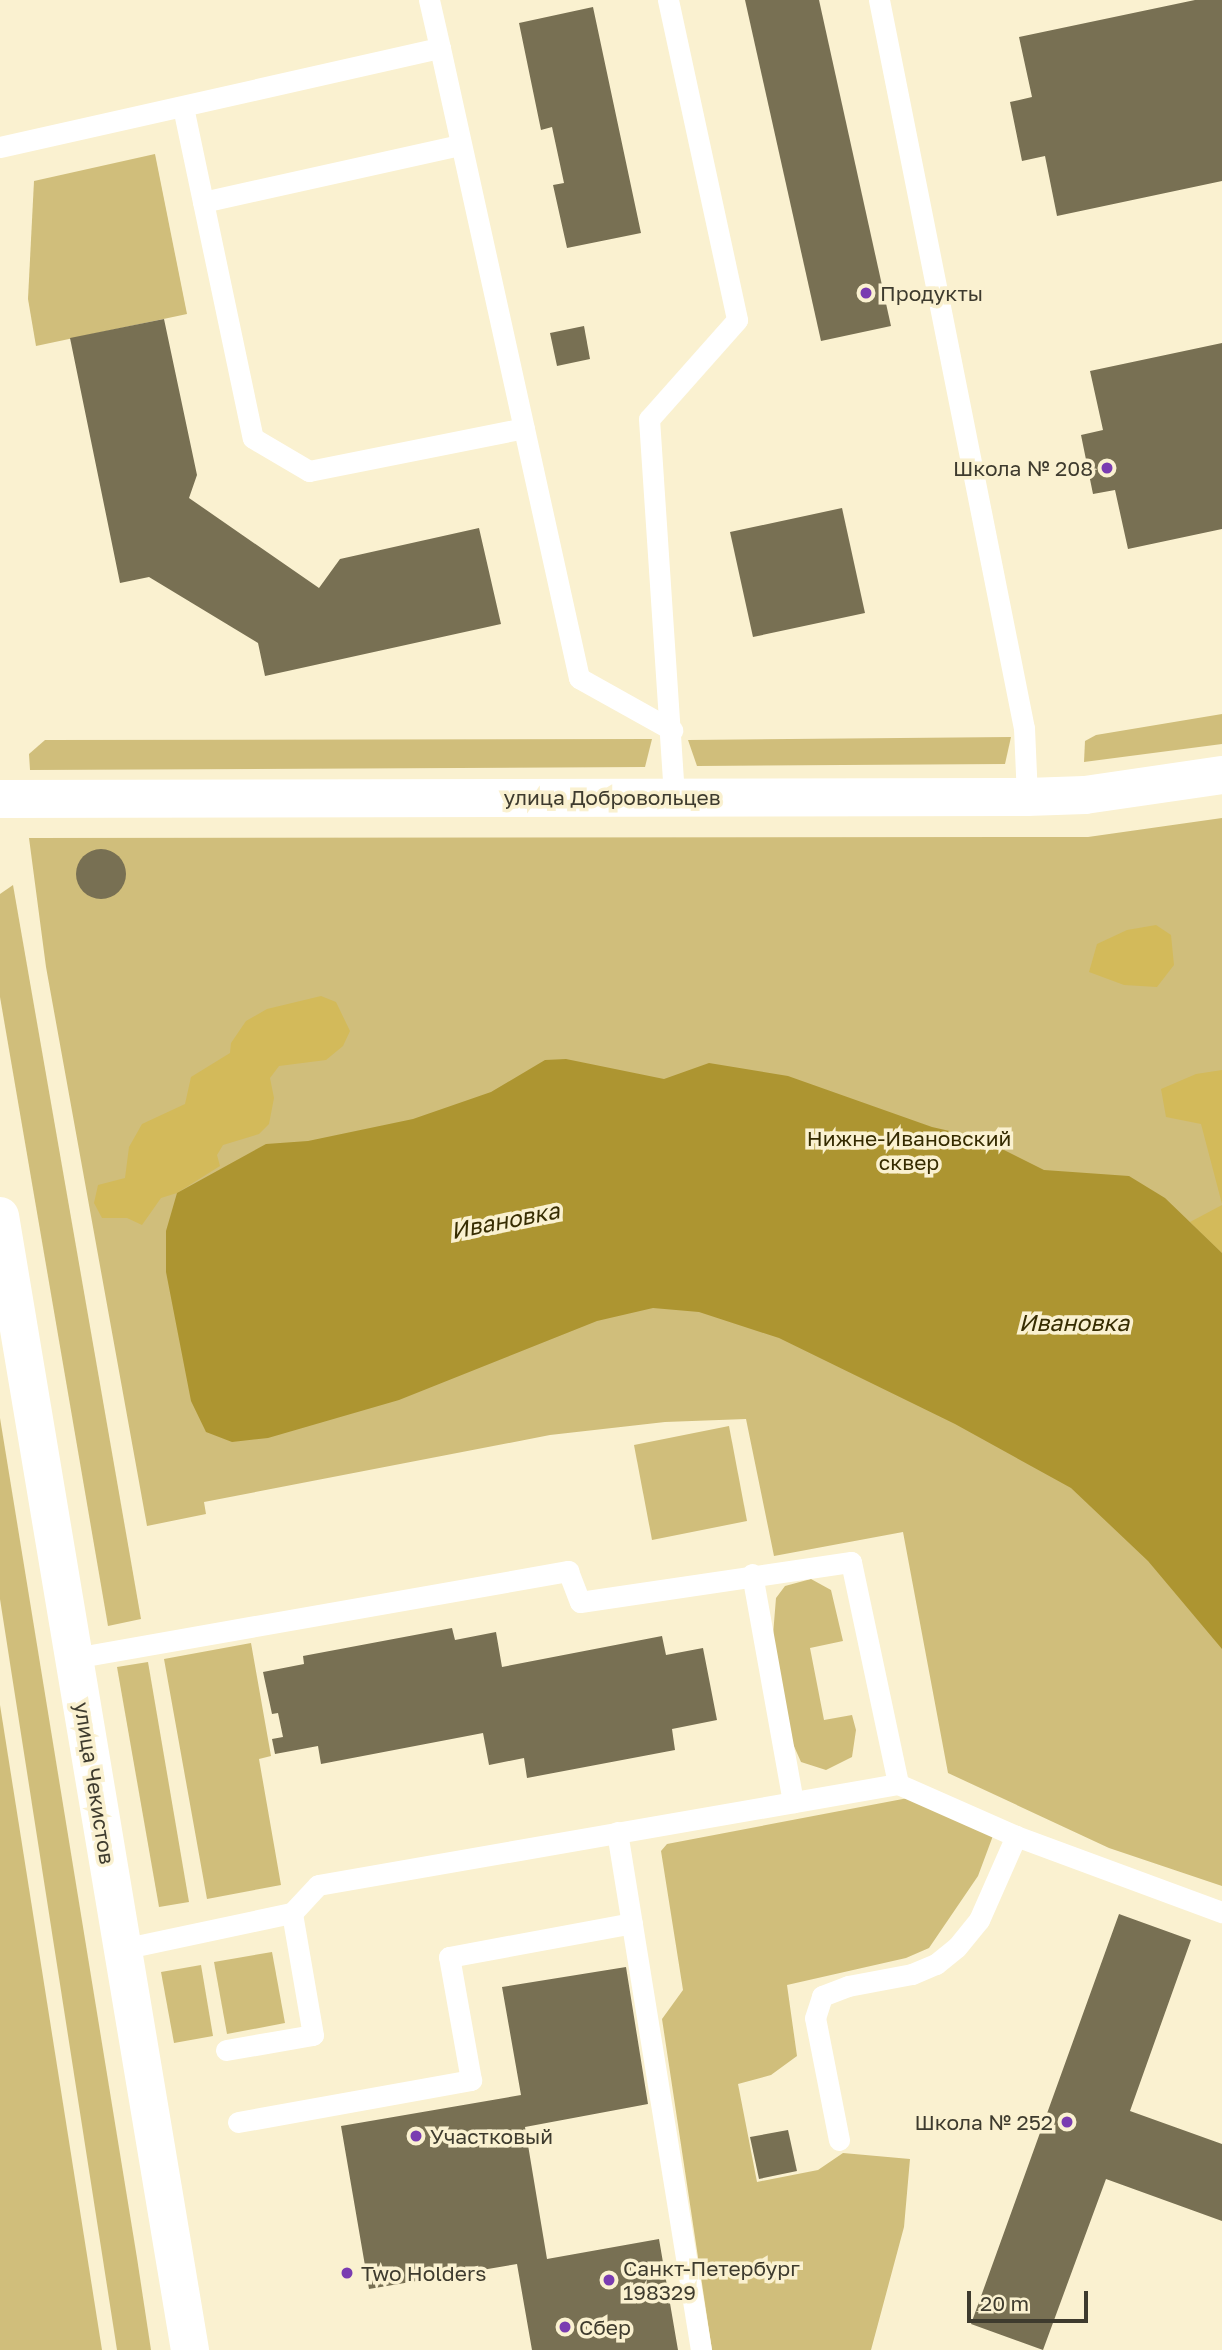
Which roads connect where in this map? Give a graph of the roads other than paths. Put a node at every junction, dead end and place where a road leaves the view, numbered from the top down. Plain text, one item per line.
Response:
1 (429, 0) edge
2 (668, 0) edge
3 (879, 0) edge
4 (440, 48) junction
5 (183, 107) junction
6 (461, 145) junction
7 (0, 148) edge
8 (203, 202) junction
9 (524, 428) junction
10 (672, 730) junction
11 (1222, 775) edge
12 (674, 796) junction
13 (1027, 797) junction
14 (0, 799) edge
15 (0, 1216) edge
16 (752, 1574) junction
17 (74, 1658) junction
18 (898, 1784) junction
19 (793, 1802) junction
20 (617, 1832) junction
21 (1016, 1836) junction
22 (1222, 1912) edge
23 (292, 1913) junction
24 (632, 1923) junction
25 (122, 1949) junction
26 (226, 2050) dead end
27 (239, 2122) dead end
28 (839, 2140) dead end
29 (190, 2350) edge
30 (701, 2350) edge

1 - 4 lane
2 - 10 lane
3 - 13 lane
4 - 5 lane
4 - 6 lane
5 - 7 lane
5 - 8 lane
6 - 8 lane
6 - 9 lane
8 - 9 lane
9 - 10 lane
10 - 12 lane
11 - 13 street, улица Добровольцев
12 - 13 street, улица Добровольцев
12 - 14 street, улица Добровольцев
15 - 17 street, улица Чекистов
16 - 17 lane
16 - 18 lane
16 - 19 lane
17 - 25 street, улица Чекистов
18 - 19 lane
18 - 21 lane
19 - 20 lane
20 - 23 lane
20 - 24 lane
21 - 22 lane
21 - 28 lane
23 - 25 lane
23 - 26 lane
24 - 27 lane
24 - 30 lane
25 - 29 street, улица Чекистов

